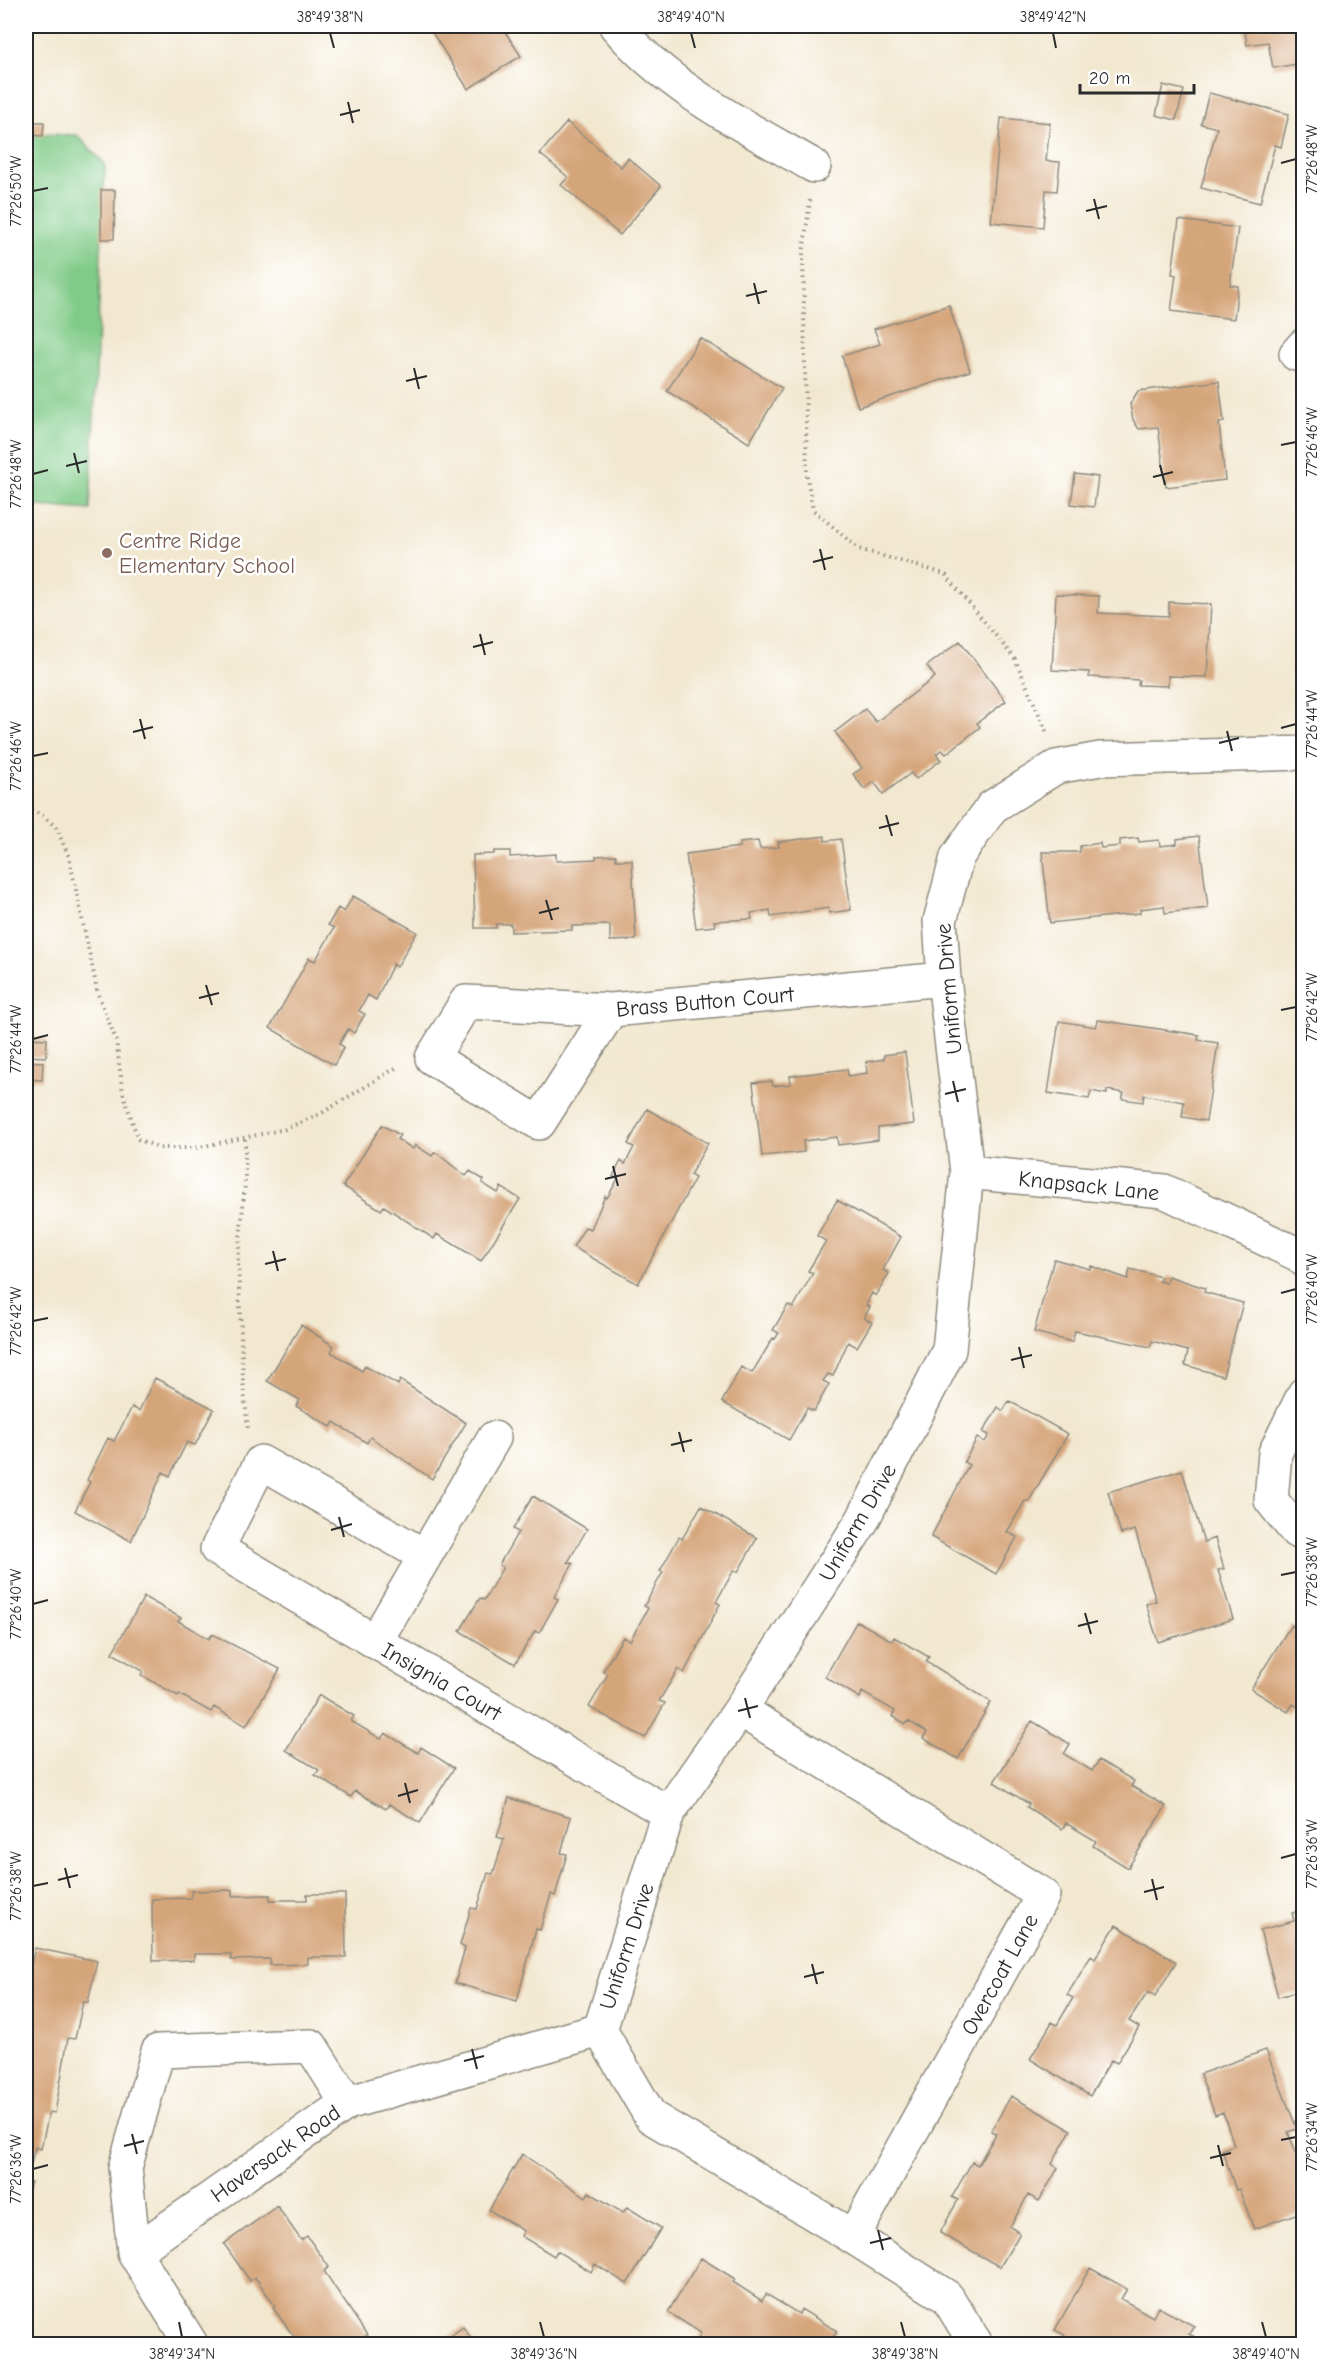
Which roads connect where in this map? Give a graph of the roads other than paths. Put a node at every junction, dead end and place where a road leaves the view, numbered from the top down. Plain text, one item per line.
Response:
1 (616, 26) edge
2 (814, 166) road end
3 (1304, 753) edge
4 (944, 980) junction
5 (611, 1010) junction
6 (967, 1172) junction
7 (1304, 1260) edge
8 (1304, 1394) edge
9 (494, 1438) dead end
10 (1304, 1535) edge
11 (425, 1556) junction
12 (375, 1642) junction
13 (740, 1710) junction
14 (668, 1814) junction
15 (600, 2030) junction
16 (347, 2103) junction
17 (853, 2237) junction
18 (134, 2252) junction
19 (191, 2344) edge
20 (976, 2344) edge

1 - 2 street
3 - 4 street, Uniform Drive
4 - 5 street, Brass Button Court
4 - 6 street, Uniform Drive
5 - 5 street, Brass Button Court
6 - 7 street, Knapsack Lane
6 - 13 street, Uniform Drive
8 - 10 street
9 - 11 street
11 - 12 street
11 - 12 street, Insignia Court
12 - 14 street, Insignia Court
13 - 14 street, Uniform Drive
13 - 17 street, Overcoat Lane
14 - 15 street, Uniform Drive
15 - 16 street, Haversack Road
15 - 17 street, Uniform Drive
16 - 18 street, Haversack Road
16 - 18 street
17 - 20 street, Uniform Drive
18 - 19 street

